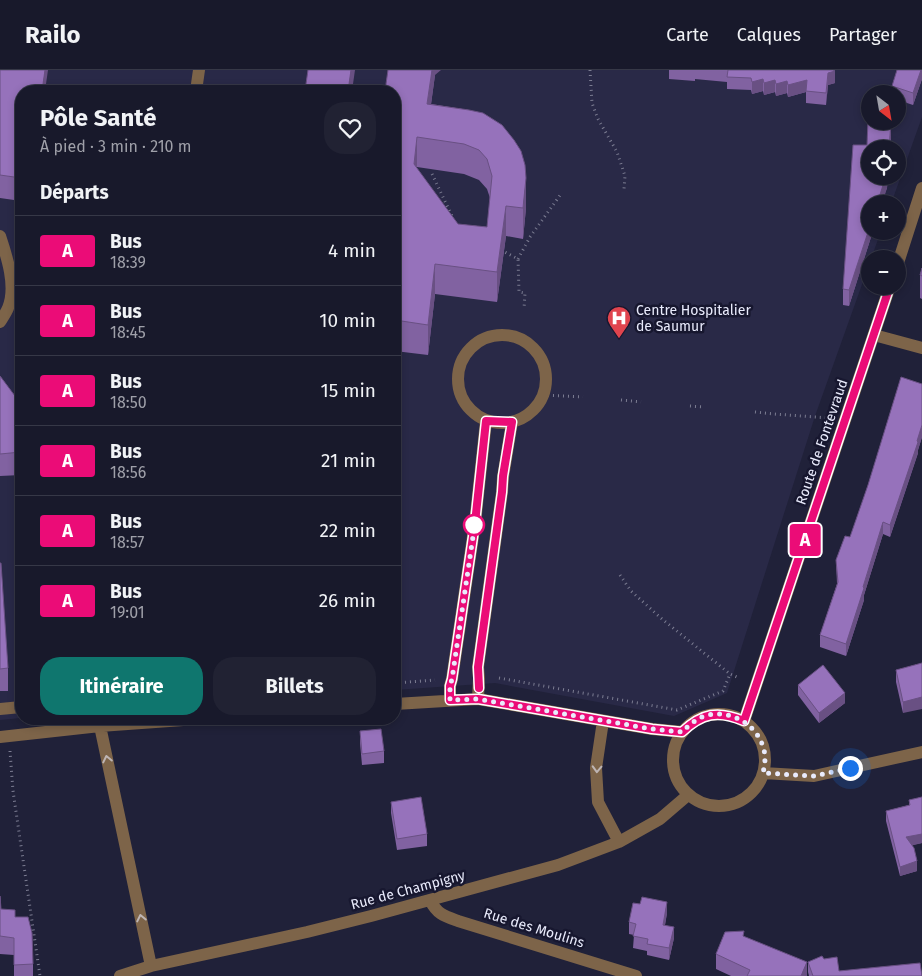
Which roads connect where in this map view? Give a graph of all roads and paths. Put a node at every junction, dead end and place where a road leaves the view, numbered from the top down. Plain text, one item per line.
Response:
1 (199, 70) edge
2 (590, 70) edge
3 (197, 85) edge
4 (432, 174) dead end
5 (922, 188) edge
6 (624, 189) dead end
7 (561, 194) dead end
8 (453, 218) edge
9 (0, 236) edge
10 (499, 249) edge
11 (902, 250) edge
12 (518, 259) junction
13 (887, 295) edge
14 (524, 309) dead end
15 (0, 322) edge
16 (874, 335) junction
17 (922, 348) edge
18 (542, 395) junction
19 (583, 397) dead end
20 (621, 400) dead end
21 (641, 402) dead end
22 (690, 406) dead end
23 (703, 407) dead end
24 (755, 412) dead end
25 (815, 416) dead end
26 (486, 421) junction
27 (512, 422) junction
28 (620, 575) dead end
29 (730, 674) junction
30 (499, 678) dead end
31 (739, 678) dead end
32 (436, 680) dead end
33 (401, 683) edge
34 (478, 699) junction
35 (450, 700) junction
36 (401, 704) edge
37 (15, 708) edge
38 (0, 709) edge
39 (603, 721) junction
40 (744, 721) junction
41 (79, 725) edge
42 (100, 725) edge
43 (682, 732) junction
44 (5, 736) edge
45 (922, 752) edge
46 (763, 773) junction
47 (688, 795) junction
48 (619, 842) junction
49 (430, 900) junction
50 (151, 966) junction
51 (40, 976) edge
52 (120, 976) edge
53 (636, 976) edge

1 - 3 street
2 - 6 path
4 - 8 path
5 - 11 street
7 - 12 path
9 - 15 street
10 - 12 path
12 - 14 path
13 - 16 street, Route de Fontevraud
16 - 17 street
16 - 40 street, Route de Fontevraud
18 - 19 path
18 - 26 street
18 - 27 street
20 - 21 path
22 - 23 path
24 - 25 path
26 - 27 street
26 - 35 street
27 - 34 street
28 - 29 path
29 - 30 path
29 - 31 path
32 - 33 path
34 - 35 street
34 - 39 street
35 - 36 street
37 - 38 street
39 - 43 street
39 -> 48 street
40 - 43 street
40 - 46 street
41 - 44 street
50 -> 42 street
43 - 47 street
44 - 51 path
45 - 46 street
46 - 47 street
47 - 48 street, Rue de Champigny
48 - 49 street, Rue de Champigny
49 - 50 street, Rue de Champigny
49 - 53 street, Rue des Moulins
50 - 52 street, Rue de Champigny

